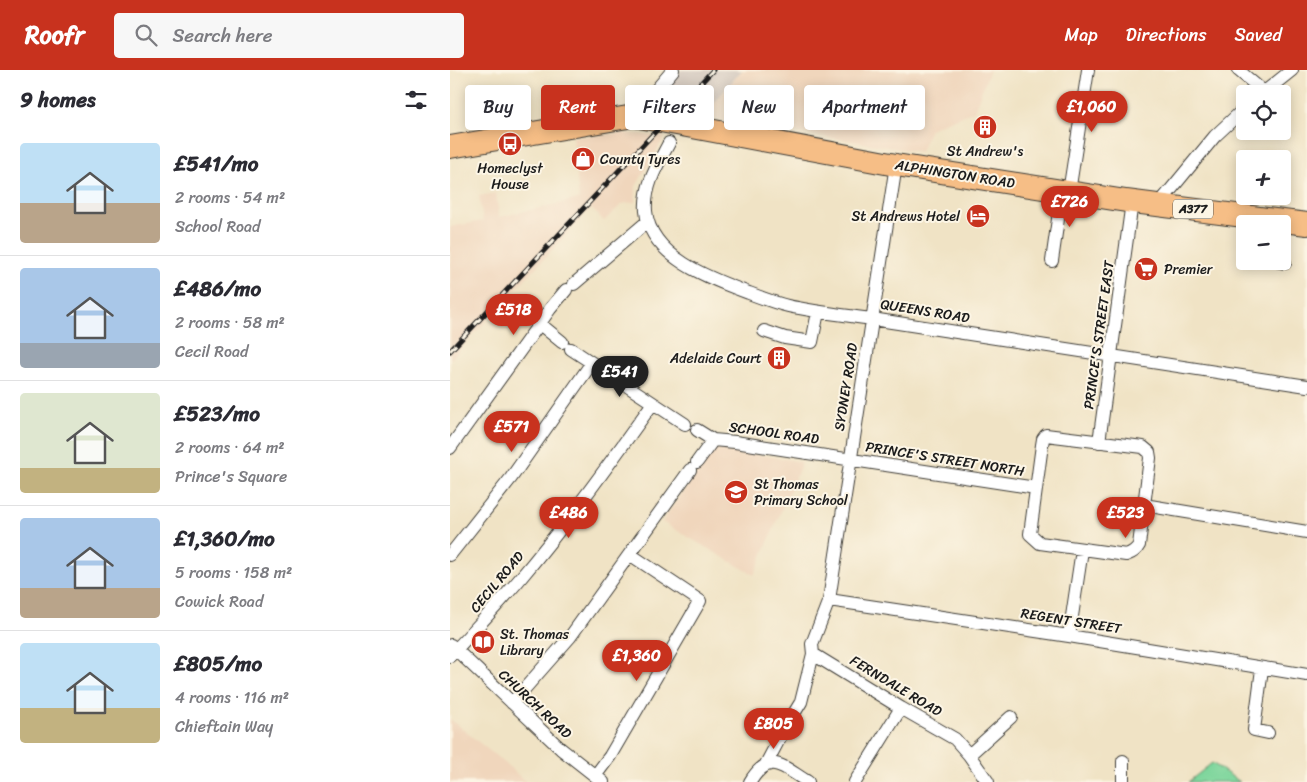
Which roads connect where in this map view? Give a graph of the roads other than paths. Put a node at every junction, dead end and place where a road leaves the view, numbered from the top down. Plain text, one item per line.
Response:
1 (673, 70) edge
2 (1088, 70) edge
3 (1238, 70) edge
4 (1292, 70) edge
5 (660, 85) edge
6 (1254, 85) edge
7 (1273, 85) edge
8 (1236, 116) edge
9 (625, 118) edge
10 (711, 130) edge
11 (669, 143) dead end
12 (450, 147) edge
13 (896, 165) junction
14 (1065, 192) junction
15 (1132, 202) junction
16 (1159, 204) junction
17 (1236, 217) edge
18 (648, 221) junction
19 (1291, 223) edge
20 (1307, 224) edge
21 (1052, 261) dead end
22 (818, 312) junction
23 (872, 318) junction
24 (540, 324) junction
25 (764, 331) dead end
26 (1111, 355) junction
27 (591, 364) junction
28 (1307, 386) edge
29 (653, 403) junction
30 (685, 424) dead end
31 (697, 430) dead end
32 (713, 440) junction
33 (1099, 442) junction
34 (450, 448) edge
35 (850, 460) junction
36 (1036, 488) junction
37 (1144, 505) junction
38 (1307, 532) edge
39 (1082, 550) junction
40 (450, 555) edge
41 (631, 555) junction
42 (829, 600) junction
43 (1069, 636) junction
44 (452, 650) edge
45 (813, 654) junction
46 (1262, 669) junction
47 (1307, 675) edge
48 (512, 703) junction
49 (901, 708) junction
50 (1011, 717) dead end
51 (999, 728) junction
52 (1268, 733) dead end
53 (1012, 734) dead end
54 (970, 755) junction
55 (1123, 761) dead end
56 (766, 764) junction
57 (599, 779) edge
58 (750, 782) edge
59 (808, 782) edge
60 (855, 782) edge
61 (988, 782) edge
62 (1123, 782) edge

1 - 5 street
2 - 14 street
3 - 6 street
4 - 7 street
8 - 16 street
9 - 12 highway, A377
10 - 13 highway, ALPHINGTON ROAD / A377
11 - 18 street, QUEENS ROAD
13 - 14 highway, ALPHINGTON ROAD / A377
13 - 23 street, SYDNEY ROAD
14 - 15 highway, ALPHINGTON ROAD / A377
14 - 21 street
15 - 16 highway, ALPHINGTON ROAD / A377
15 - 26 street, PRINCE'S STREET EAST
16 - 17 highway, ALPHINGTON ROAD / A377
18 - 22 street, QUEENS ROAD
18 - 24 street
19 - 20 highway, ALPHINGTON ROAD / A377
22 - 23 street, QUEENS ROAD
22 - 25 street
23 - 26 street, QUEENS ROAD
23 - 35 street, SYDNEY ROAD
24 - 27 street
24 - 34 street
26 - 28 street, QUEENS ROAD
26 - 33 street, PRINCE'S STREET EAST
27 - 29 street
27 - 40 street
29 - 30 street
29 - 44 street, CECIL ROAD
31 - 32 street, SCHOOL ROAD
32 - 35 street, SCHOOL ROAD
32 - 41 street
33 - 36 street
33 - 37 street
35 - 36 street, PRINCE'S STREET NORTH
35 - 42 street, SYDNEY ROAD
36 - 39 street
37 - 38 street
37 - 39 street
39 - 43 street
41 - 48 street
41 - 57 street
42 - 43 street, REGENT STREET
42 - 45 street, SYDNEY ROAD
43 - 46 street, REGENT STREET
44 - 48 street, CHURCH ROAD
45 - 49 street, FERNDALE ROAD
45 - 56 street
46 - 47 street, REGENT STREET
46 - 52 street
48 - 57 street, CHURCH ROAD
49 - 54 street, FERNDALE ROAD
49 - 60 street
50 - 51 street
51 - 53 street
51 - 54 street
54 - 61 street, FERNDALE ROAD
55 - 62 street
56 - 58 street
56 - 59 street

